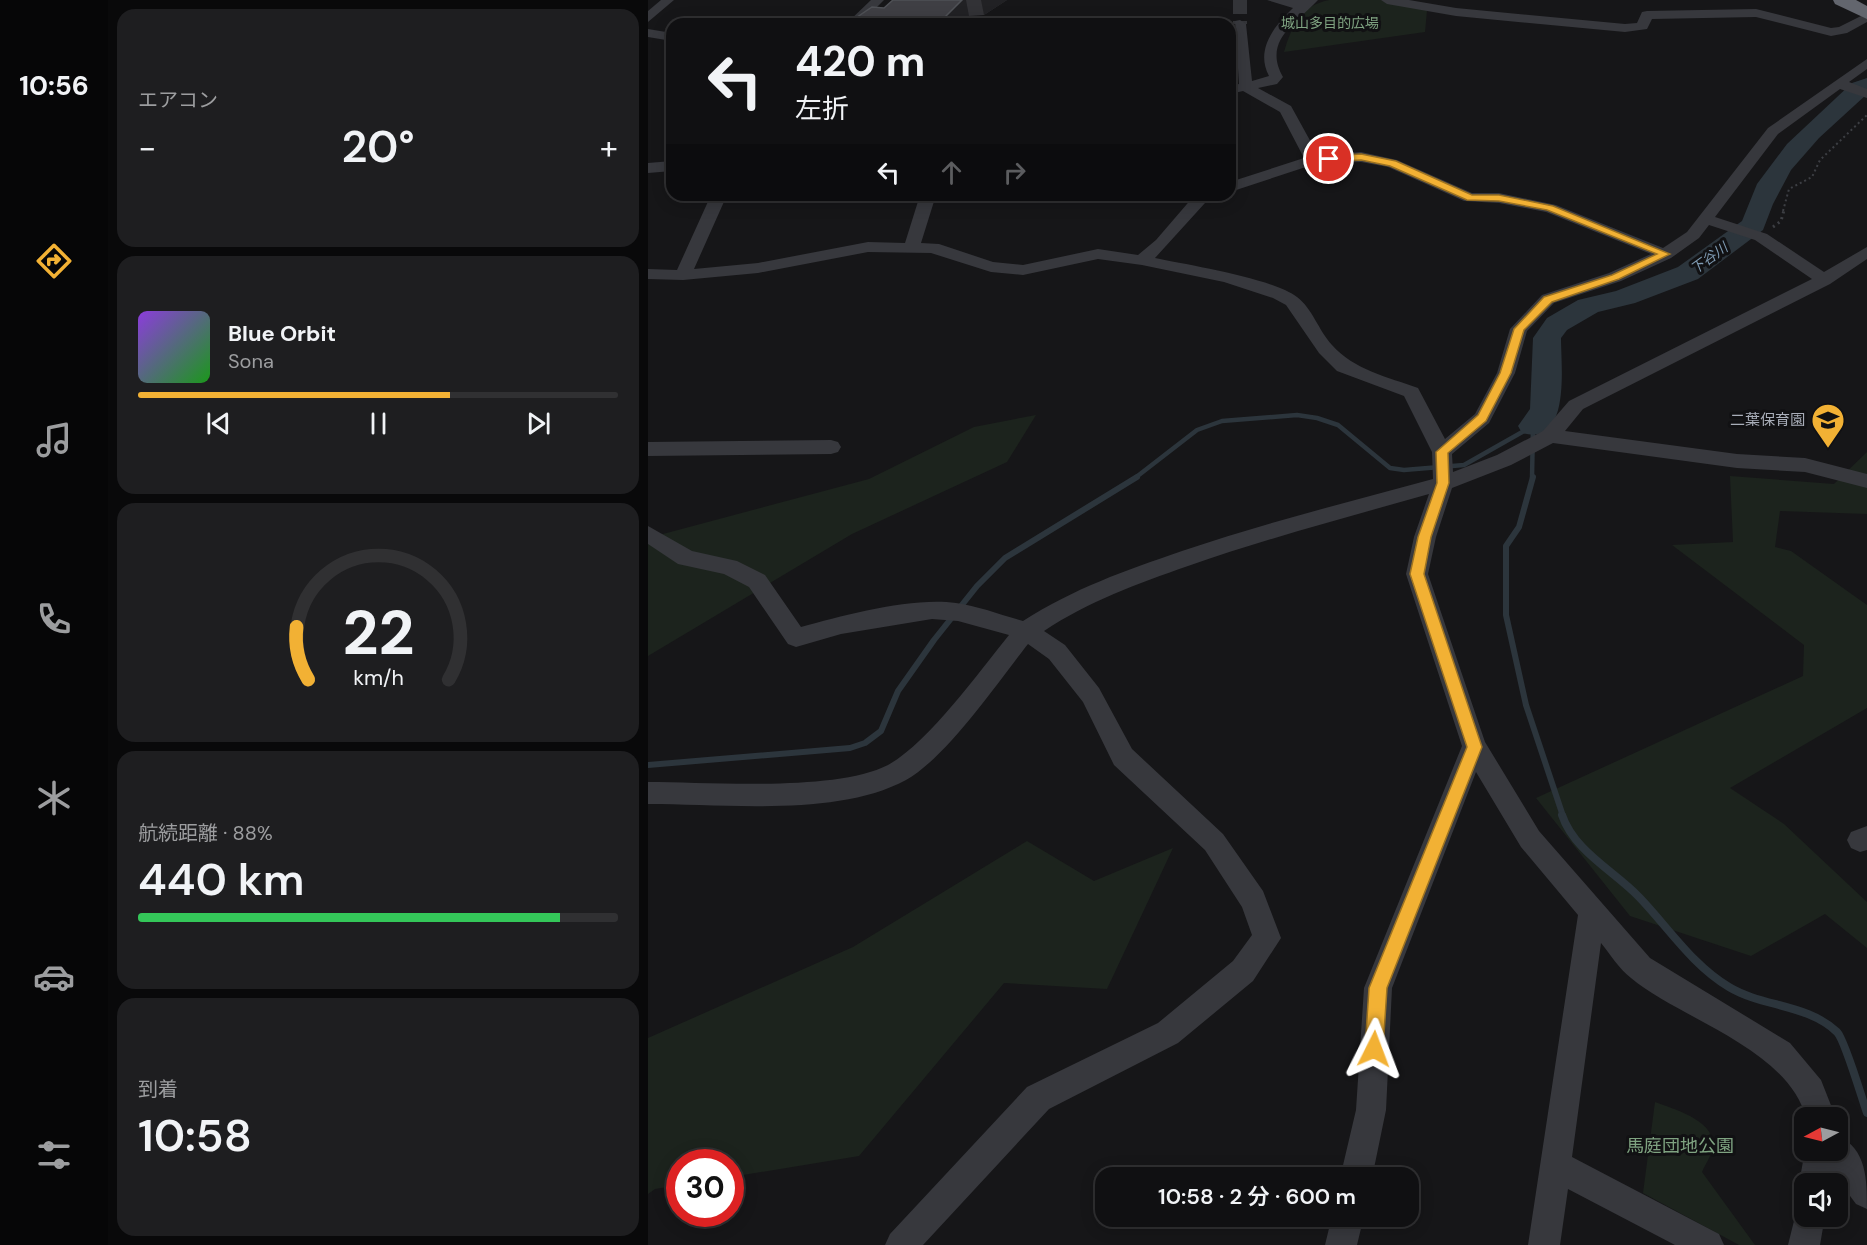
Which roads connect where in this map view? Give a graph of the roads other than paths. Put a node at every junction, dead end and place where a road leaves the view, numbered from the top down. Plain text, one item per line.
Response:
1 (668, 0) edge
2 (878, 0) edge
3 (1272, 0) edge
4 (1387, 0) edge
5 (1842, 0) edge
6 (1307, 3) edge
7 (1867, 15) edge
8 (648, 18) edge
9 (858, 18) edge
10 (1240, 24) tunnel mouth
11 (648, 33) edge
12 (666, 36) edge
13 (1237, 62) edge
14 (1867, 63) edge
15 (1838, 83) junction
16 (1246, 87) junction
17 (1236, 89) edge
18 (1867, 94) edge
19 (1312, 160) junction
20 (666, 166) edge
21 (648, 168) edge
22 (1236, 185) edge
23 (716, 201) edge
24 (926, 201) edge
25 (1198, 201) edge
26 (1707, 219) junction
27 (912, 247) junction
28 (1867, 252) edge
29 (1665, 254) junction
30 (1142, 260) junction
31 (648, 274) edge
32 (683, 275) junction
33 (1824, 280) junction
34 (1550, 436) junction
35 (831, 447) dead end
36 (648, 449) edge
37 (1442, 452) junction
38 (1867, 481) edge
39 (1443, 483) junction
40 (648, 534) edge
41 (1026, 631) junction
42 (1474, 747) junction
43 (648, 793) edge
44 (1592, 909) junction
45 (1819, 1107) edge
46 (1843, 1161) edge
47 (1555, 1165) junction
48 (1358, 1167) edge
49 (1867, 1193) edge
50 (1345, 1227) edge
51 (1807, 1227) edge
52 (901, 1245) edge
53 (1341, 1245) edge
54 (1544, 1245) edge
55 (1708, 1245) edge
56 (1804, 1245) edge

1 - 8 street
2 - 9 street
3 - 6 street
4 - 7 street
5 - 7 highway
6 - 16 street
10 - 13 street
11 - 12 street
13 - 16 street
14 - 15 street
15 - 18 street
15 - 26 street
16 - 17 street
16 - 19 street
19 - 22 street
19 - 29 street
20 - 21 street
23 - 32 street
24 - 27 street
25 - 30 street
26 - 29 street
26 - 33 street
27 - 30 street
27 - 32 street
28 - 33 street
29 - 37 street
30 - 37 street
31 - 32 street
33 - 34 street
34 - 38 street
34 - 39 street
35 - 36 street
37 - 39 street
39 - 41 street
39 - 42 street
40 - 41 street
41 - 43 street
41 - 52 street
42 - 44 street
42 - 48 street
44 - 45 street
44 - 47 street
46 - 49 street
47 - 54 street
47 - 55 street
50 - 53 street
51 - 56 street

